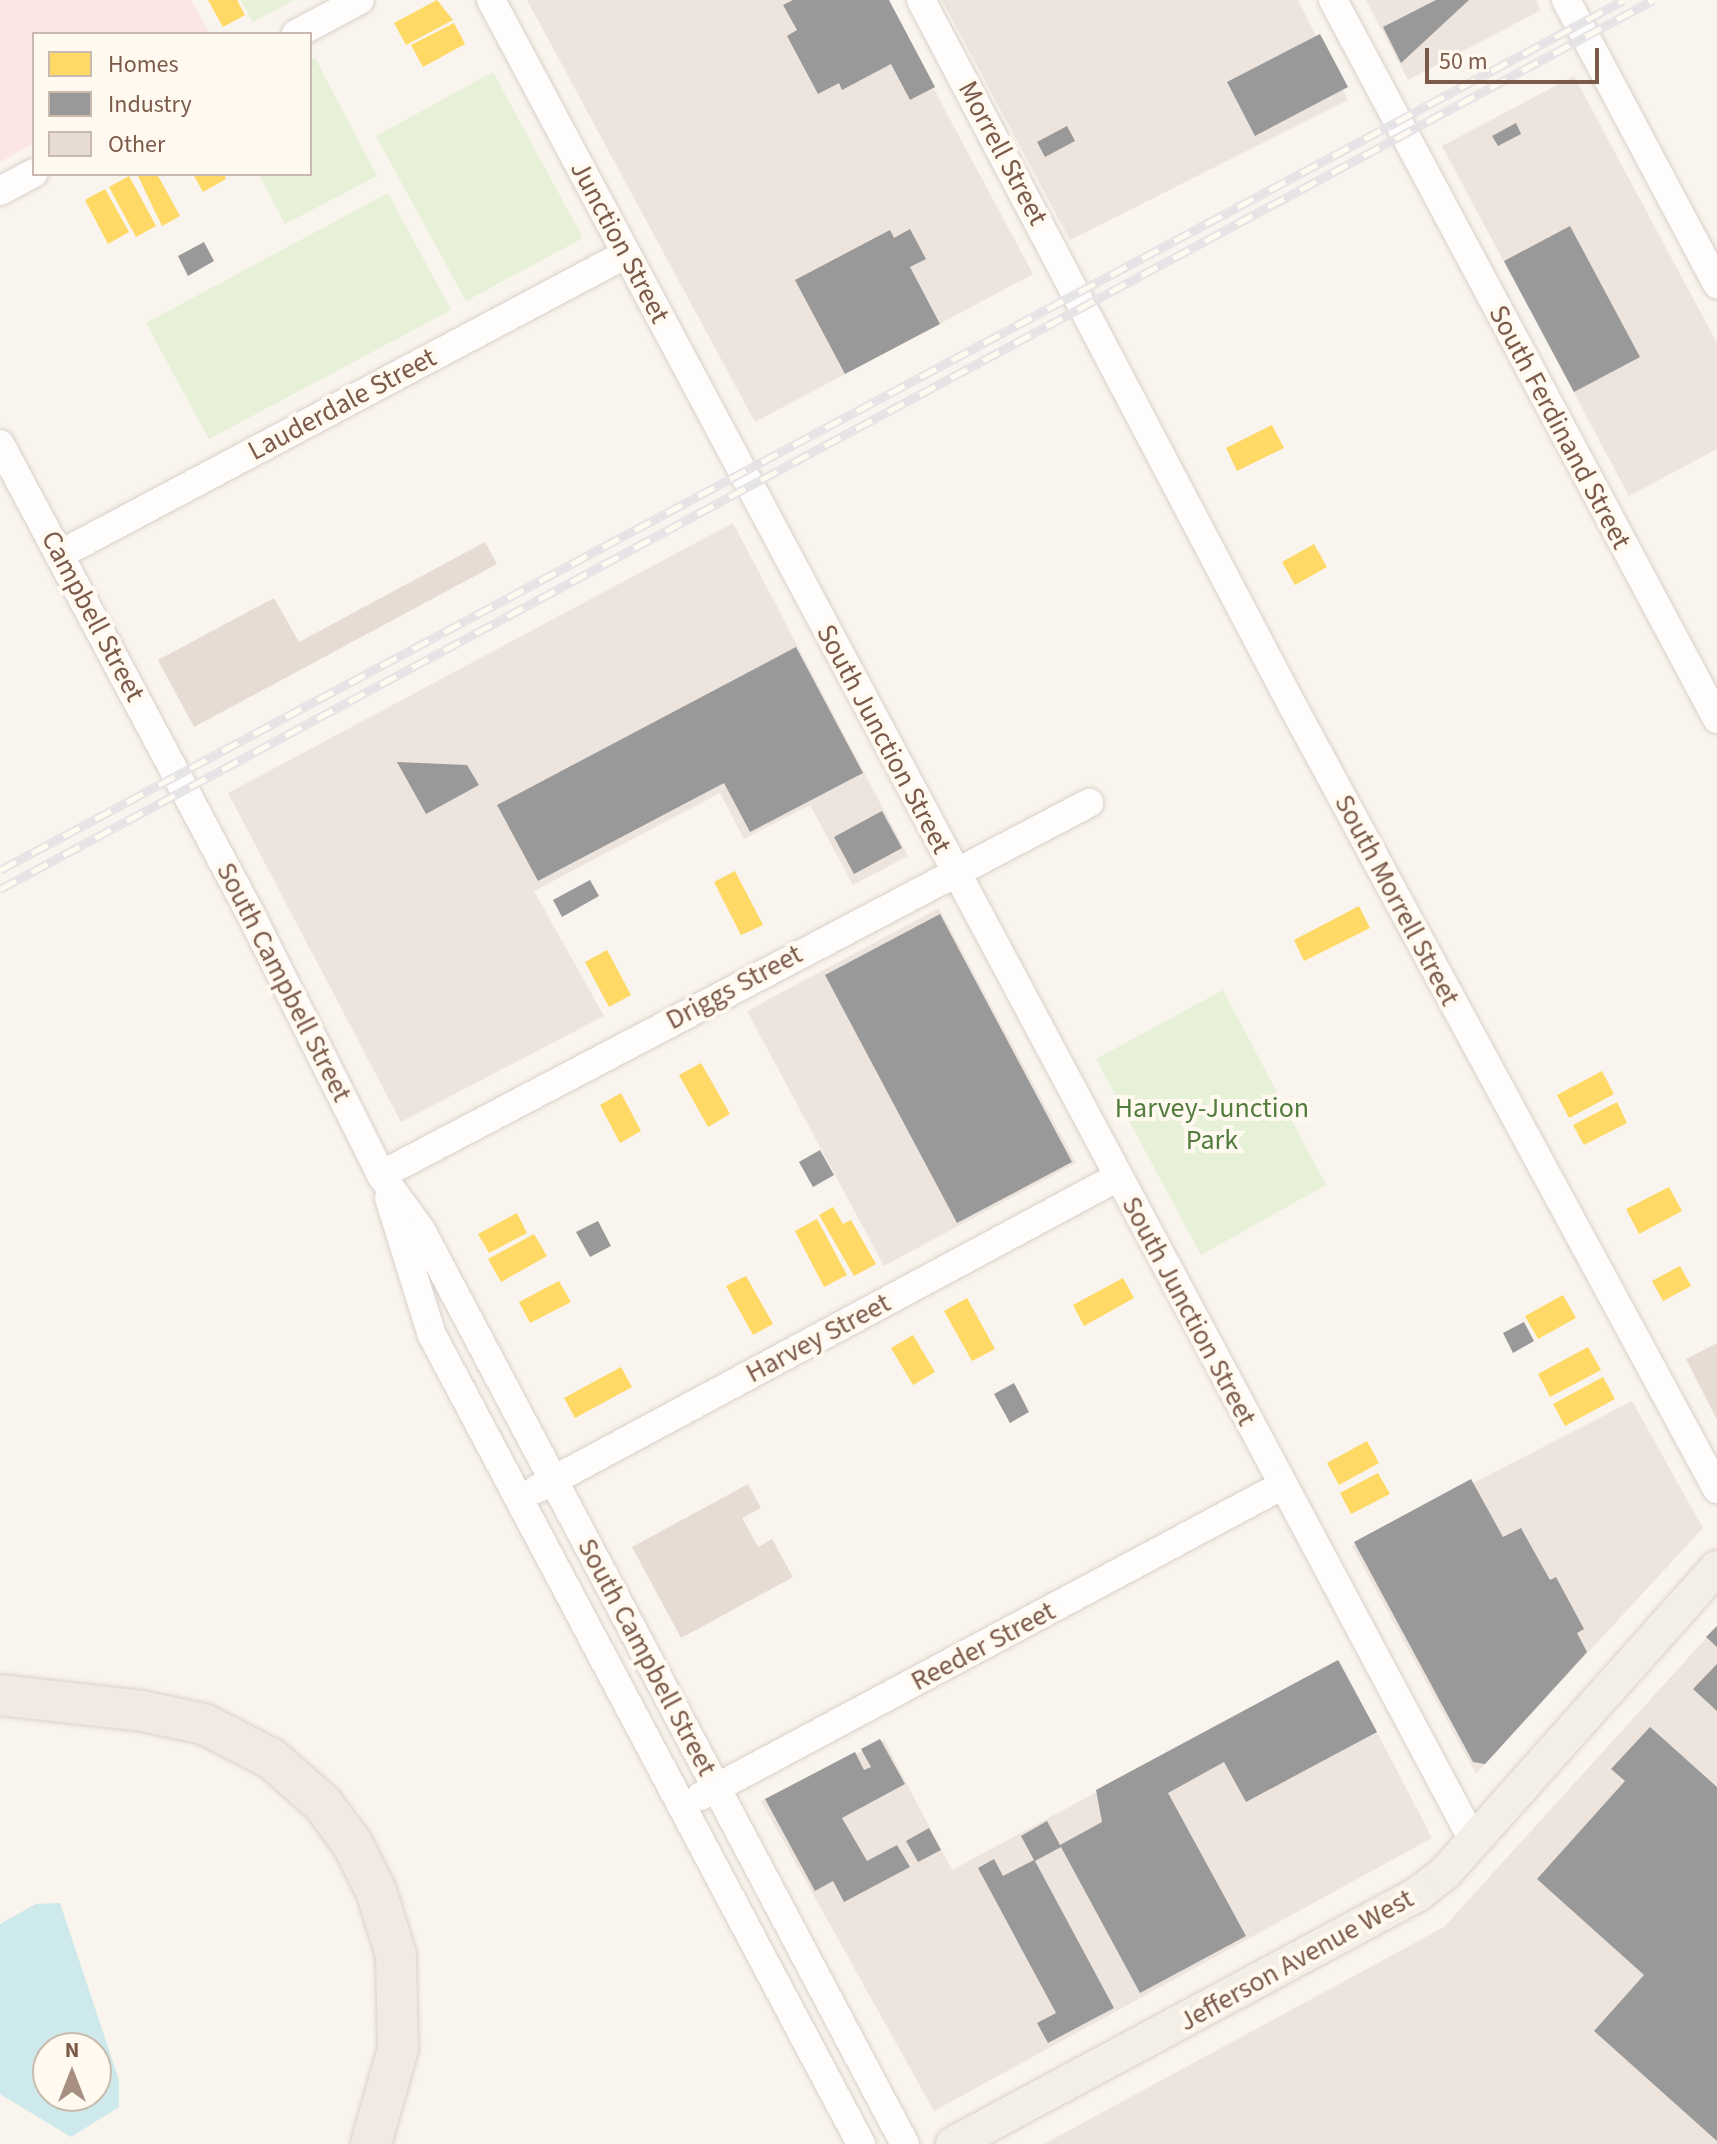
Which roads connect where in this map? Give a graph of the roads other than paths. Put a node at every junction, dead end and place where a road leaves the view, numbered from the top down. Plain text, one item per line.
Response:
1 (360, 0) edge
2 (921, 0) edge
3 (1333, 0) edge
4 (1566, 0) edge
5 (493, 1) edge
6 (300, 32) edge
7 (32, 174) edge
8 (0, 191) edge
9 (626, 254) junction
10 (1717, 284) edge
11 (1085, 307) joint
12 (0, 444) edge
13 (749, 484) joint
14 (59, 555) junction
15 (1717, 719) edge
16 (184, 789) joint
17 (1089, 803) dead end
18 (954, 870) junction
19 (381, 1175) junction
20 (1118, 1177) junction
21 (553, 1480) junction
22 (1283, 1485) junction
23 (1717, 1489) edge
24 (519, 1498) junction
25 (1717, 1568) edge
26 (0, 1695) edge
27 (717, 1788) junction
28 (682, 1806) junction
29 (1473, 1840) junction
30 (371, 2144) edge
31 (861, 2144) edge
32 (905, 2144) edge
33 (953, 2144) edge

1 - 6 street
2 - 11 street, Morrell Street
3 - 15 street, South Ferdinand Street
4 - 10 street
5 - 9 street, Junction Street
7 - 8 street
9 - 13 street, Junction Street
9 - 14 street, Lauderdale Street
11 - 23 street, South Morrell Street
12 - 14 street, Campbell Street
13 - 18 street, South Junction Street
14 - 16 street, Campbell Street
16 - 19 street, South Campbell Street
17 - 18 street, Driggs Street
18 - 19 street, Driggs Street
18 - 20 street, South Junction Street
19 - 21 street, South Campbell Street
19 - 24 street, South Campbell Street
20 - 21 street, Harvey Street
20 - 22 street, South Junction Street
21 - 24 street, Harvey Street
21 - 27 street, South Campbell Street
22 - 27 street, Reeder Street
22 - 29 street, South Junction Street
24 - 28 street, South Campbell Street
25 - 29 main road, Jefferson Avenue West
26 - 30 highway
27 - 28 street, Reeder Street
27 - 32 street, South Campbell Street
28 - 31 street, South Campbell Street
29 - 33 main road, Jefferson Avenue West

